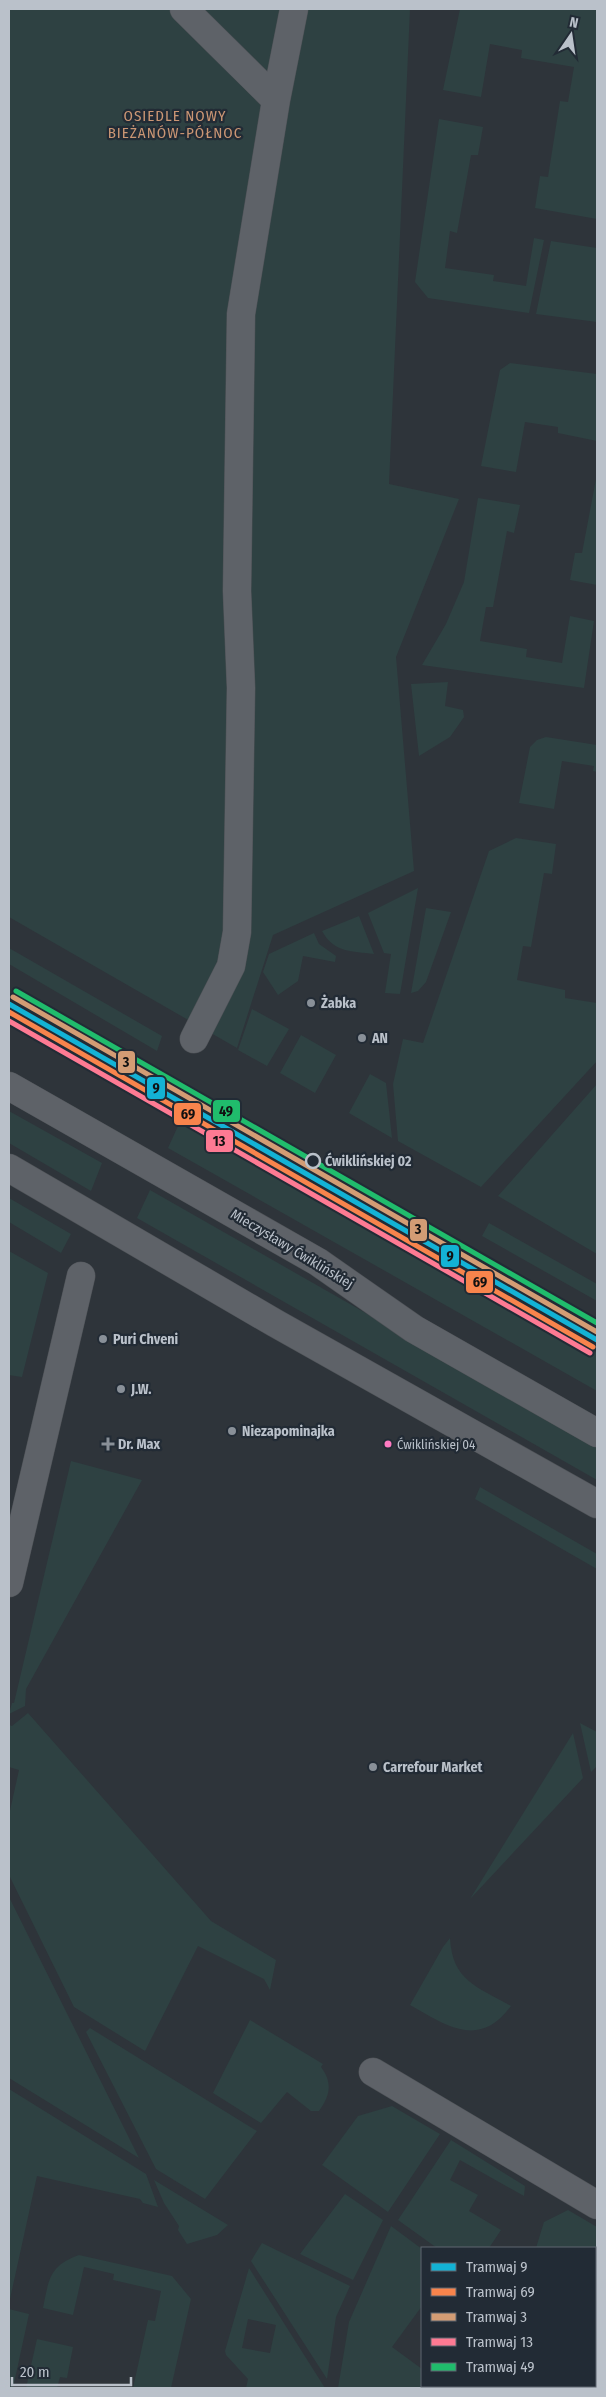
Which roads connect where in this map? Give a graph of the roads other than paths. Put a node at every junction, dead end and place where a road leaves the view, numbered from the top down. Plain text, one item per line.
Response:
1 (184, 9) edge
2 (294, 9) edge
3 (276, 100) junction
4 (194, 1039) dead end
5 (9, 1086) edge
6 (9, 1168) edge
7 (81, 1276) dead end
8 (597, 1433) edge
9 (597, 1504) edge
10 (9, 1583) edge
11 (373, 2072) dead end
12 (597, 2204) edge

1 - 3 street
2 - 3 street
3 - 4 street
5 - 8 street, Mieczysławy Ćwiklińskiej
6 - 9 street
7 - 10 street
11 - 12 street

